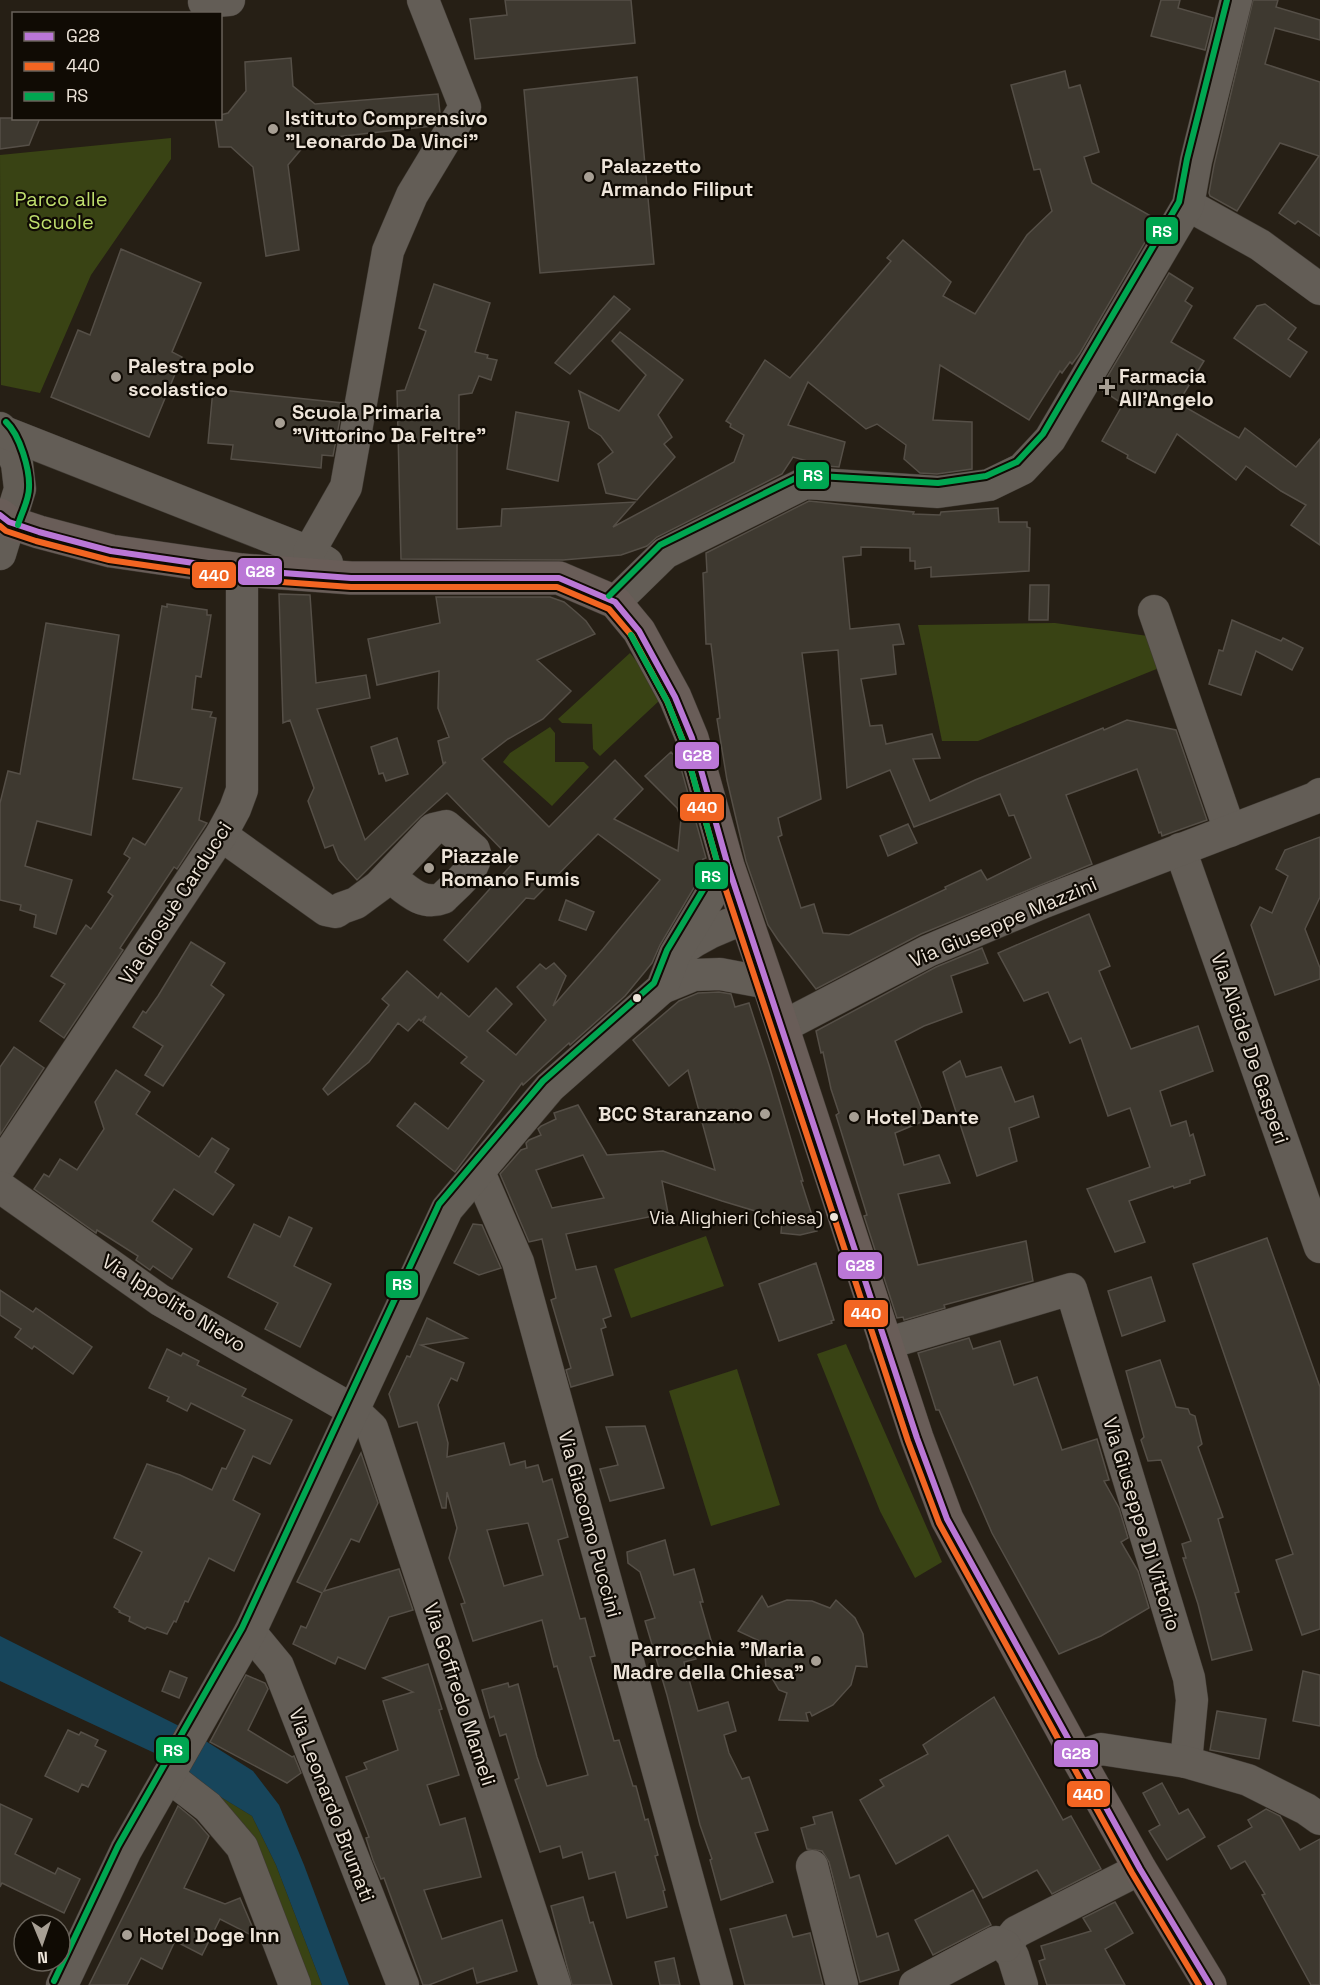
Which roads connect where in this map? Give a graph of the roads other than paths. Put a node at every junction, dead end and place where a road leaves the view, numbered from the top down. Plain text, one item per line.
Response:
1 (423, 0) edge
2 (1236, 0) edge
3 (1188, 205) junction
4 (1320, 289) edge
5 (2, 430) edge
6 (3, 513) edge
7 (309, 552) junction
8 (0, 554) edge
9 (242, 570) junction
10 (351, 578) junction
11 (615, 602) junction
12 (1154, 611) dead end
13 (1320, 794) edge
14 (1230, 831) junction
15 (221, 835) junction
16 (1180, 849) junction
17 (728, 866) junction
18 (390, 876) dead end
19 (746, 919) junction
20 (685, 964) junction
21 (768, 983) junction
22 (782, 1027) junction
23 (0, 1167) edge
24 (479, 1172) junction
25 (0, 1187) edge
26 (1320, 1247) edge
27 (885, 1344) junction
28 (353, 1410) junction
29 (250, 1632) junction
30 (1077, 1757) junction
31 (1186, 1762) junction
32 (172, 1769) junction
33 (1320, 1819) edge
34 (812, 1866) dead end
35 (1140, 1869) junction
36 (1005, 1946) junction
37 (62, 1985) edge
38 (295, 1985) edge
39 (403, 1985) edge
40 (555, 1985) edge
41 (717, 1985) edge
42 (842, 1985) edge
43 (915, 1985) edge
44 (1022, 1985) edge
45 (1210, 1985) edge

1 - 7 street
2 - 3 street
3 - 4 street
3 - 11 street
5 - 6 street
5 - 7 street
6 - 8 street
6 - 9 main road
7 - 10 street
9 - 10 main road
9 - 15 street, Via Giosuè Carducci
10 - 11 main road
11 - 17 main road
12 - 14 street
13 - 14 street, Via Giuseppe Mazzini
14 - 16 street, Via Giuseppe Mazzini
15 - 18 street
15 - 23 street, Via Giosuè Carducci
16 - 22 street, Via Giuseppe Mazzini
16 - 26 street, Via Alcide De Gasperi
17 - 19 main road
17 - 20 street
19 - 20 street
19 - 21 main road
20 - 21 street
20 - 24 street
21 - 22 main road
22 - 27 main road
24 - 28 street
24 - 41 street, Via Giacomo Puccini
25 - 28 street, Via Ippolito Nievo
27 - 30 main road
27 - 31 street, Via Giuseppe Di Vittorio
28 - 29 street
28 - 40 street, Via Goffredo Mameli
29 - 32 street
29 - 39 street, Via Leonardo Brumati
30 - 31 street
30 - 35 main road
31 - 33 street
32 - 37 street
32 - 38 street
34 - 42 street
35 - 36 street
35 - 45 main road
36 - 43 street
36 - 44 street

